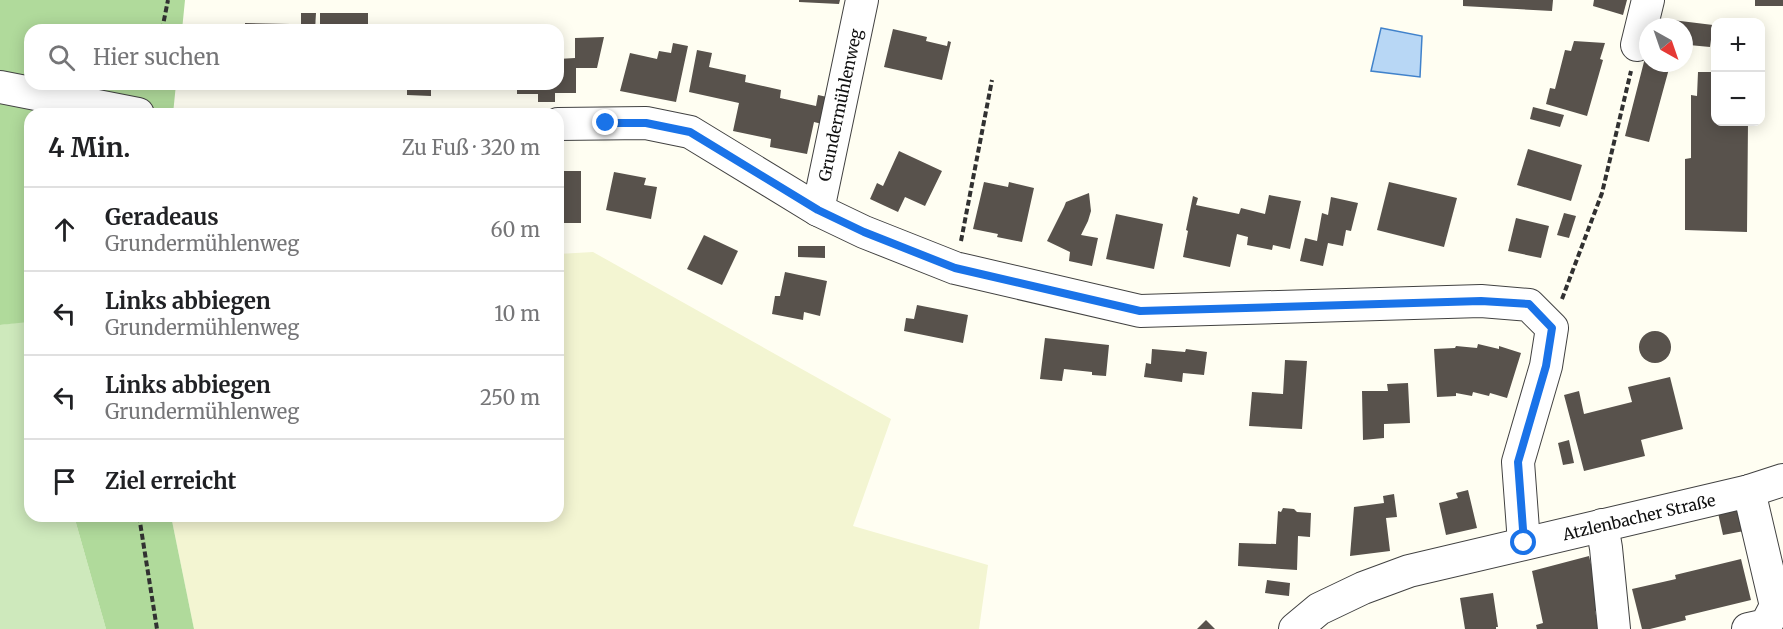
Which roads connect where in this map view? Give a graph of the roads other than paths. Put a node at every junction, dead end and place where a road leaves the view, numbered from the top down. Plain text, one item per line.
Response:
1 (862, 0) edge
2 (1648, 0) edge
3 (1637, 45) road end
4 (0, 87) edge
5 (107, 108) edge
6 (564, 124) edge
7 (818, 210) junction
8 (1783, 480) edge
9 (1749, 491) junction
10 (1602, 525) junction
11 (1524, 543) junction
12 (1295, 629) edge
13 (1614, 629) edge
14 (1748, 629) edge

1 - 7 street, Grundermühlenweg
2 - 3 street
4 - 5 street
6 - 7 street
7 - 11 street
8 - 9 street, Atzlenbacher Straße
9 - 10 street, Atzlenbacher Straße
9 - 14 street
10 - 11 street, Atzlenbacher Straße
10 - 13 street
11 - 12 street, Atzlenbacher Straße

